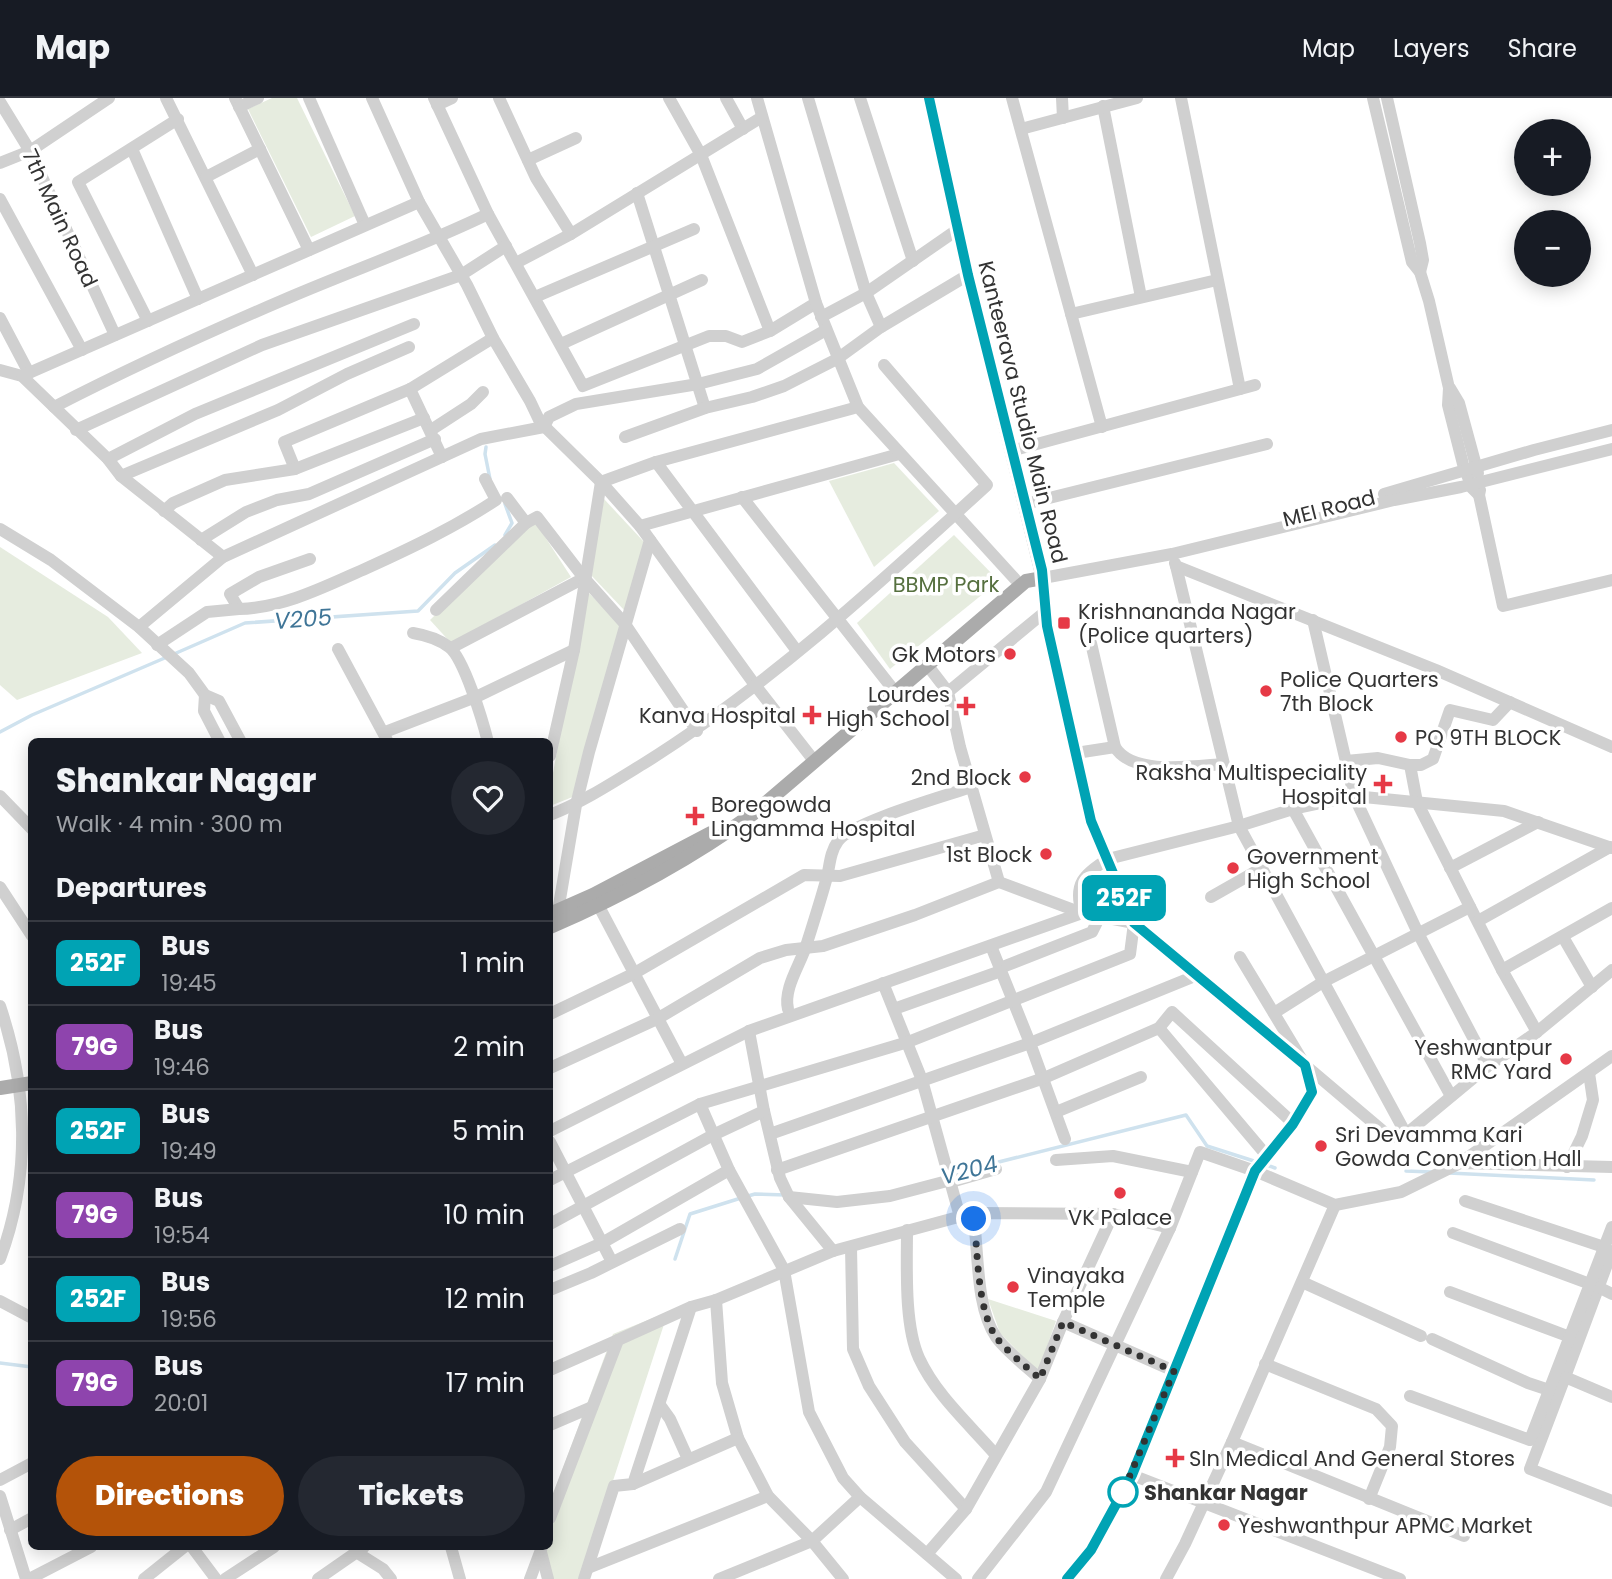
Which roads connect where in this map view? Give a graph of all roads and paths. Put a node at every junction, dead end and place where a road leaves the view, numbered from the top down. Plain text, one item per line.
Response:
1 (109, 98) edge
2 (166, 98) edge
3 (258, 98) edge
4 (309, 98) edge
5 (372, 98) edge
6 (452, 98) edge
7 (499, 98) edge
8 (669, 98) edge
9 (726, 98) edge
10 (757, 98) edge
11 (808, 98) edge
12 (860, 98) edge
13 (929, 98) edge
14 (1012, 98) edge
15 (1062, 98) edge
16 (1137, 98) edge
17 (1181, 98) edge
18 (435, 101) edge
19 (0, 102) edge
20 (237, 102) edge
21 (1381, 102) edge
22 (1103, 107) junction
23 (762, 117) junction
24 (1063, 118) junction
25 (178, 119) junction
26 (743, 129) junction
27 (1021, 129) junction
28 (576, 138) dead end
29 (132, 149) junction
30 (260, 149) junction
31 (30, 151) junction
32 (701, 155) junction
33 (528, 160) junction
34 (0, 163) edge
35 (206, 177) junction
36 (638, 193) junction
37 (0, 199) edge
38 (419, 202) junction
39 (488, 214) junction
40 (365, 225) junction
41 (694, 229) dead end
42 (957, 230) junction
43 (571, 234) junction
44 (439, 238) junction
45 (654, 245) junction
46 (506, 246) junction
47 (309, 250) junction
48 (911, 257) junction
49 (516, 263) junction
50 (253, 275) junction
51 (461, 275) junction
52 (968, 275) junction
53 (702, 280) dead end
54 (1217, 280) junction
55 (865, 289) junction
56 (670, 293) junction
57 (535, 297) junction
58 (1141, 297) junction
59 (198, 299) junction
60 (816, 303) junction
61 (1071, 314) junction
62 (821, 317) junction
63 (0, 318) edge
64 (148, 321) junction
65 (414, 324) dead end
66 (881, 327) junction
67 (826, 330) junction
68 (770, 331) junction
69 (115, 335) junction
70 (493, 338) junction
71 (561, 344) junction
72 (686, 344) junction
73 (409, 347) dead end
74 (82, 350) junction
75 (838, 359) junction
76 (884, 365) dead end
77 (0, 370) edge
78 (26, 375) junction
79 (698, 384) junction
80 (1255, 386) dead end
81 (410, 389) junction
82 (1240, 389) junction
83 (483, 392) dead end
84 (54, 407) junction
85 (858, 407) junction
86 (705, 408) junction
87 (424, 418) junction
88 (542, 424) junction
89 (1102, 427) junction
90 (76, 430) junction
91 (1612, 430) edge
92 (433, 435) junction
93 (625, 437) dead end
94 (1267, 444) dead end
95 (1612, 449) edge
96 (1012, 451) junction
97 (899, 454) junction
98 (442, 457) junction
99 (108, 460) junction
100 (656, 462) junction
101 (295, 469) junction
102 (1470, 469) junction
103 (121, 476) junction
104 (485, 479) dead end
105 (601, 482) junction
106 (1476, 487) junction
107 (742, 497) junction
108 (507, 498) dead end
109 (1025, 504) junction
110 (164, 510) junction
111 (694, 511) junction
112 (955, 514) junction
113 (526, 523) junction
114 (640, 526) junction
115 (0, 529) edge
116 (201, 540) junction
117 (650, 540) junction
118 (1173, 555) junction
119 (223, 557) junction
120 (310, 559) dead end
121 (1042, 574) junction
122 (584, 578) junction
123 (1015, 579) junction
124 (1612, 580) edge
125 (239, 609) junction
126 (436, 610) dead end
127 (1046, 611) junction
128 (838, 617) junction
129 (1313, 620) junction
130 (625, 624) junction
131 (139, 627) junction
132 (414, 634) dead end
133 (1091, 643) dead end
134 (451, 648) junction
135 (338, 649) dead end
136 (574, 650) junction
137 (797, 651) junction
138 (166, 652) junction
139 (928, 666) junction
140 (755, 685) junction
141 (894, 690) junction
142 (948, 692) junction
143 (205, 695) junction
144 (476, 697) junction
145 (1510, 702) junction
146 (697, 731) junction
147 (386, 737) edge
148 (218, 738) edge
149 (240, 738) edge
150 (487, 738) edge
151 (553, 743) edge
152 (1115, 747) junction
153 (1612, 747) edge
154 (1076, 753) junction
155 (813, 759) junction
156 (1346, 761) junction
157 (1223, 764) junction
158 (1410, 765) junction
159 (971, 787) junction
160 (0, 796) edge
161 (1354, 796) junction
162 (1417, 802) junction
163 (576, 805) junction
164 (1293, 809) junction
165 (553, 814) edge
166 (1538, 822) junction
167 (28, 825) edge
168 (1239, 826) junction
169 (985, 835) junction
170 (1611, 848) edge
171 (1108, 859) junction
172 (1262, 868) junction
173 (1450, 868) junction
174 (828, 875) junction
175 (999, 882) junction
176 (0, 887) edge
177 (1211, 897) dead end
178 (596, 901) junction
179 (1470, 907) junction
180 (1612, 908) edge
181 (554, 912) edge
182 (1082, 913) junction
183 (1100, 916) junction
184 (1478, 921) junction
185 (1134, 923) junction
186 (553, 925) edge
187 (28, 930) edge
188 (1418, 933) junction
189 (1563, 937) junction
190 (991, 946) junction
191 (806, 948) junction
192 (1373, 955) junction
193 (1240, 957) dead end
194 (1000, 969) junction
195 (1502, 970) junction
196 (1612, 970) edge
197 (633, 974) junction
198 (1195, 976) junction
199 (1323, 982) junction
200 (883, 983) junction
201 (1592, 987) junction
202 (1013, 1001) junction
203 (0, 1006) edge
204 (788, 1009) dead end
205 (894, 1009) junction
206 (553, 1013) edge
207 (1274, 1013) junction
208 (657, 1019) junction
209 (1159, 1028) junction
210 (749, 1031) junction
211 (1537, 1032) junction
212 (908, 1042) junction
213 (1030, 1043) junction
214 (1612, 1056) edge
215 (682, 1064) junction
216 (1305, 1065) junction
217 (1488, 1066) junction
218 (553, 1067) edge
219 (1589, 1073) junction
220 (1142, 1077) dead end
221 (1044, 1078) junction
222 (922, 1080) junction
223 (26, 1084) edge
224 (761, 1086) junction
225 (0, 1088) edge
226 (1451, 1097) junction
227 (700, 1104) junction
228 (764, 1111) junction
229 (1056, 1112) junction
230 (932, 1116) junction
231 (1293, 1124) junction
232 (553, 1129) edge
233 (770, 1134) junction
234 (1406, 1134) junction
235 (713, 1135) junction
236 (1065, 1139) dead end
237 (553, 1148) edge
238 (1056, 1160) dead end
239 (1460, 1163) junction
240 (1261, 1164) junction
241 (1567, 1167) junction
242 (1612, 1167) edge
243 (996, 1169) dead end
244 (729, 1170) junction
245 (777, 1170) junction
246 (565, 1172) junction
247 (1192, 1172) junction
248 (950, 1177) junction
249 (553, 1178) edge
250 (788, 1194) junction
251 (1465, 1201) dead end
252 (1335, 1205) junction
253 (583, 1207) junction
254 (1113, 1214) junction
255 (966, 1215) junction
256 (553, 1222) edge
257 (1612, 1227) edge
258 (680, 1228) dead end
259 (1170, 1228) junction
260 (907, 1230) junction
261 (1453, 1233) dead end
262 (602, 1243) junction
263 (851, 1247) junction
264 (1608, 1249) edge
265 (833, 1251) junction
266 (0, 1259) edge
267 (612, 1262) junction
268 (553, 1265) edge
269 (784, 1269) junction
270 (1302, 1282) junction
271 (1594, 1286) junction
272 (553, 1289) edge
273 (1450, 1292) dead end
274 (1612, 1294) edge
275 (716, 1300) junction
276 (0, 1301) edge
277 (691, 1307) junction
278 (28, 1316) edge
279 (1063, 1322) junction
280 (1570, 1337) junction
281 (618, 1340) junction
282 (1116, 1345) junction
283 (1265, 1364) junction
284 (553, 1369) edge
285 (1174, 1371) junction
286 (1565, 1377) junction
287 (1040, 1379) junction
288 (1549, 1390) junction
289 (1410, 1396) dead end
290 (1612, 1398) edge
291 (660, 1405) junction
292 (592, 1407) junction
293 (553, 1424) edge
294 (738, 1438) junction
295 (1232, 1442) junction
296 (995, 1454) junction
297 (688, 1459) junction
298 (28, 1466) edge
299 (1132, 1475) junction
300 (0, 1480) edge
301 (633, 1484) junction
302 (0, 1496) edge
303 (768, 1496) junction
304 (860, 1497) junction
305 (1369, 1499) junction
306 (1612, 1501) edge
307 (1203, 1503) junction
308 (966, 1509) junction
309 (553, 1510) edge
310 (28, 1520) edge
311 (10, 1530) junction
312 (1464, 1536) dead end
313 (812, 1541) junction
314 (86, 1550) edge
315 (180, 1550) edge
316 (194, 1550) edge
317 (269, 1550) edge
318 (359, 1550) edge
319 (361, 1550) edge
320 (452, 1550) edge
321 (541, 1550) edge
322 (541, 1550) edge
323 (927, 1554) junction
324 (586, 1574) edge
325 (835, 1577) edge
326 (27, 1579) edge
327 (144, 1579) edge
328 (216, 1579) edge
329 (225, 1579) edge
330 (318, 1579) edge
331 (391, 1579) edge
332 (460, 1579) edge
333 (530, 1579) edge
334 (548, 1579) edge
335 (719, 1579) edge
336 (956, 1579) edge
337 (978, 1579) edge
338 (1066, 1579) edge
339 (1166, 1579) edge
340 (1399, 1579) edge

1 - 31 street
2 - 25 street
3 - 20 street
4 - 40 street
5 - 38 street
6 - 18 street
7 - 33 street
8 - 32 street
9 - 26 street
10 - 23 street
11 - 55 street
12 - 48 street
13 - 42 main road, Kanteerava Studio Main Road
14 - 27 street
15 - 24 street
16 - 22 street
17 - 54 street
18 - 39 street
19 - 31 street, 7th Main Road
20 - 30 street
21 - 102 street
22 - 24 street
22 - 58 street
23 - 26 street
23 - 60 street
24 - 27 street
25 - 29 street
25 - 35 street
26 - 32 street
27 - 61 street
28 - 33 street
29 - 59 street
29 - 64 street
30 - 35 street
30 - 47 street
31 - 34 street
31 - 69 street, 7th Main Road
32 - 36 street
32 - 68 street
33 - 43 street
35 - 50 street
36 - 43 street
36 - 45 street
37 - 74 street
38 - 40 street
38 - 44 street
39 - 44 street
39 - 46 street
40 - 47 street
41 - 45 street
42 - 48 street
42 - 52 main road, Kanteerava Studio Main Road
43 - 49 street
44 - 51 street
44 - 84 street
45 - 56 street
45 - 57 street
46 - 49 street
46 - 51 street
47 - 50 street
48 - 55 street
49 - 57 street
50 - 59 street
51 - 70 street
51 - 90 street
52 - 66 street
52 - 96 main road, Kanteerava Studio Main Road
53 - 56 street
54 - 58 street
54 - 82 street
55 - 62 street
55 - 66 street
56 - 71 street
56 - 72 street
57 - 71 street
58 - 61 street
59 - 64 street
60 - 62 street
60 - 68 street
61 - 89 street
62 - 67 street
63 - 78 street
64 - 69 street
65 - 99 street
66 - 75 street
67 - 75 street
67 - 79 street
68 - 72 street
69 - 74 street
70 - 81 street
70 - 88 street
71 - 72 street
72 - 79 street
73 - 103 street
74 - 78 street
75 - 85 street
75 - 86 street
76 - 112 street
77 - 78 street
78 - 84 street
79 - 86 street
79 - 88 street
80 - 82 street
81 - 87 street
81 - 101 street
82 - 89 street
83 - 92 street
84 - 90 street
85 - 97 street
85 - 100 street
86 - 93 street
87 - 92 street
87 - 101 street
88 - 98 street
88 - 105 street
89 - 96 street
90 - 99 street
91 - 102 street, MEI Road
92 - 98 street
92 - 116 street
94 - 109 street
95 - 106 street, MEI Road
96 - 109 main road, Kanteerava Studio Main Road
97 - 107 street
97 - 112 street
98 - 119 street
99 - 103 street
100 - 105 street
100 - 111 street
101 - 110 street
102 - 106 street
102 - 118 street, MEI Road
103 - 110 street
104 - 125 street
105 - 114 street
105 - 122 street
106 - 118 street, MEI Road
106 - 124 street
107 - 111 street
107 - 128 street
108 - 113 street
109 - 121 main road, Kanteerava Studio Main Road
110 - 116 street
111 - 114 street
111 - 137 street
112 - 123 street
112 - 128 street
113 - 122 street
113 - 126 street
114 - 117 street
115 - 131 street
116 - 119 street
117 - 130 street
117 - 140 street
118 - 121 street, MEI Road
118 - 129 street
118 - 157 street
119 - 131 street
120 - 125 street
121 - 123 main road
121 - 127 street, Kanteerava Studio Main Road
121 - 139 main road
122 - 130 street
122 - 134 street
122 - 136 street
123 - 141 main road
125 - 138 street
127 - 142 street
127 - 154 street, Kanteerava Studio Main Road
128 - 137 street
128 - 141 street
129 - 145 street
129 - 156 street
130 - 146 street
130 - 163 street
131 - 138 street
132 - 134 street
133 - 152 street
134 - 144 street
135 - 147 street
136 - 144 street
136 - 151 street
137 - 140 street
138 - 143 street
139 - 141 main road
139 - 142 street
140 - 146 street
140 - 155 street
141 - 155 main road
142 - 159 street
143 - 148 street
143 - 149 street
144 - 147 street
144 - 150 street
145 - 153 street
145 - 158 street
146 - 163 street
152 - 154 street
152 - 157 street
154 - 171 street, Kanteerava Studio Main Road
155 - 178 main road
156 - 158 street
156 - 161 street
157 - 168 street
158 - 162 street
159 - 169 street
159 - 174 street
160 - 167 street
161 - 162 street
161 - 164 street
161 - 188 street
162 - 166 street
162 - 173 street
163 - 165 street
163 - 181 street
164 - 168 street
164 - 192 street
166 - 170 street
166 - 173 street
168 - 171 street
168 - 172 street
169 - 174 street
169 - 175 street
170 - 184 street
171 - 182 street
171 - 185 street, Kanteerava Studio Main Road
172 - 177 street
172 - 199 street
173 - 179 street
174 - 191 street
174 - 197 street
175 - 182 street
175 - 191 street
176 - 187 street
178 - 181 main road
178 - 186 main road
178 - 197 street
179 - 184 street
179 - 188 street
180 - 189 street
182 - 183 street
182 - 190 street
183 - 185 street
183 - 194 street
184 - 195 street
185 - 198 street, Kanteerava Studio Main Road
185 - 202 street
188 - 192 street
188 - 217 street
189 - 195 street
189 - 201 street
190 - 194 street
190 - 200 street
191 - 204 street
191 - 208 street
192 - 199 street
192 - 226 street
193 - 207 street
194 - 202 street
194 - 205 street
195 - 211 street
196 - 201 street
197 - 206 street
197 - 208 street
198 - 213 street
198 - 216 street, Kanteerava Studio Main Road
199 - 207 street
199 - 234 street
200 - 205 street
200 - 210 street
201 - 211 street
202 - 212 street
202 - 213 street
203 - 223 street
205 - 212 street
207 - 216 street
208 - 215 street
208 - 218 street
209 - 221 street
209 - 231 street
209 - 240 street
210 - 215 street
210 - 224 street
211 - 217 street
212 - 222 street
212 - 224 street
213 - 221 street
213 - 222 street
214 - 219 street
215 - 232 street
216 - 231 street
216 - 234 street, Kanteerava Studio Main Road
217 - 226 street
219 - 239 street
219 - 241 street
220 - 229 street
221 - 229 street
221 - 230 street
222 - 230 street
222 - 233 street
223 - 225 main road
223 - 266 street
224 - 227 street
224 - 228 street
226 - 234 street
227 - 235 street
227 - 246 street
228 - 233 street
228 - 235 street
229 - 236 street
230 - 245 street
230 - 248 street
231 - 240 street
233 - 245 street
235 - 244 street
235 - 253 street
237 - 246 street
238 - 247 street
239 - 241 street
239 - 252 street
240 - 247 street
240 - 252 street
240 - 285 street
241 - 242 street
243 - 248 street
244 - 262 street
244 - 269 street
245 - 250 street
246 - 249 street
246 - 253 street
247 - 259 street
248 - 250 street
248 - 255 street
250 - 265 street
251 - 264 street
252 - 270 street
253 - 256 street
253 - 262 street
254 - 255 street
254 - 259 street
254 - 279 street
255 - 260 street
255 - 287 street
257 - 264 street
258 - 267 street
259 - 282 street
260 - 263 street
260 - 296 street
261 - 271 street
262 - 267 street
262 - 268 street
263 - 265 street
263 - 308 street
264 - 271 street
265 - 269 street
267 - 272 street
269 - 275 street
269 - 304 street
270 - 283 street
270 - 288 street
271 - 274 street
271 - 280 street
271 - 286 street
273 - 280 street
275 - 277 street
275 - 294 street
276 - 278 street
277 - 281 street
277 - 291 street
279 - 282 street
279 - 287 street
280 - 288 street
281 - 284 street
281 - 292 street
282 - 285 street
282 - 337 street
283 - 295 street
283 - 305 street
285 - 299 street
286 - 290 street
286 - 306 street
287 - 296 street
288 - 289 street
291 - 297 street
291 - 301 street
292 - 293 street
292 - 309 street
294 - 297 street
294 - 303 street
295 - 305 street
295 - 307 street
296 - 308 street
297 - 301 street
298 - 300 street
299 - 307 street
299 - 338 street
301 - 324 street
302 - 311 street
303 - 313 street
303 - 324 street
304 - 313 street
304 - 323 street
305 - 312 street
307 - 339 street
307 - 340 street
308 - 323 street
310 - 311 street
311 - 326 street
313 - 325 street
313 - 335 street
314 - 326 street
315 - 327 street
316 - 328 street
317 - 329 street
318 - 330 street
319 - 331 street
320 - 332 street
321 - 333 street
322 - 334 street
323 - 336 street

